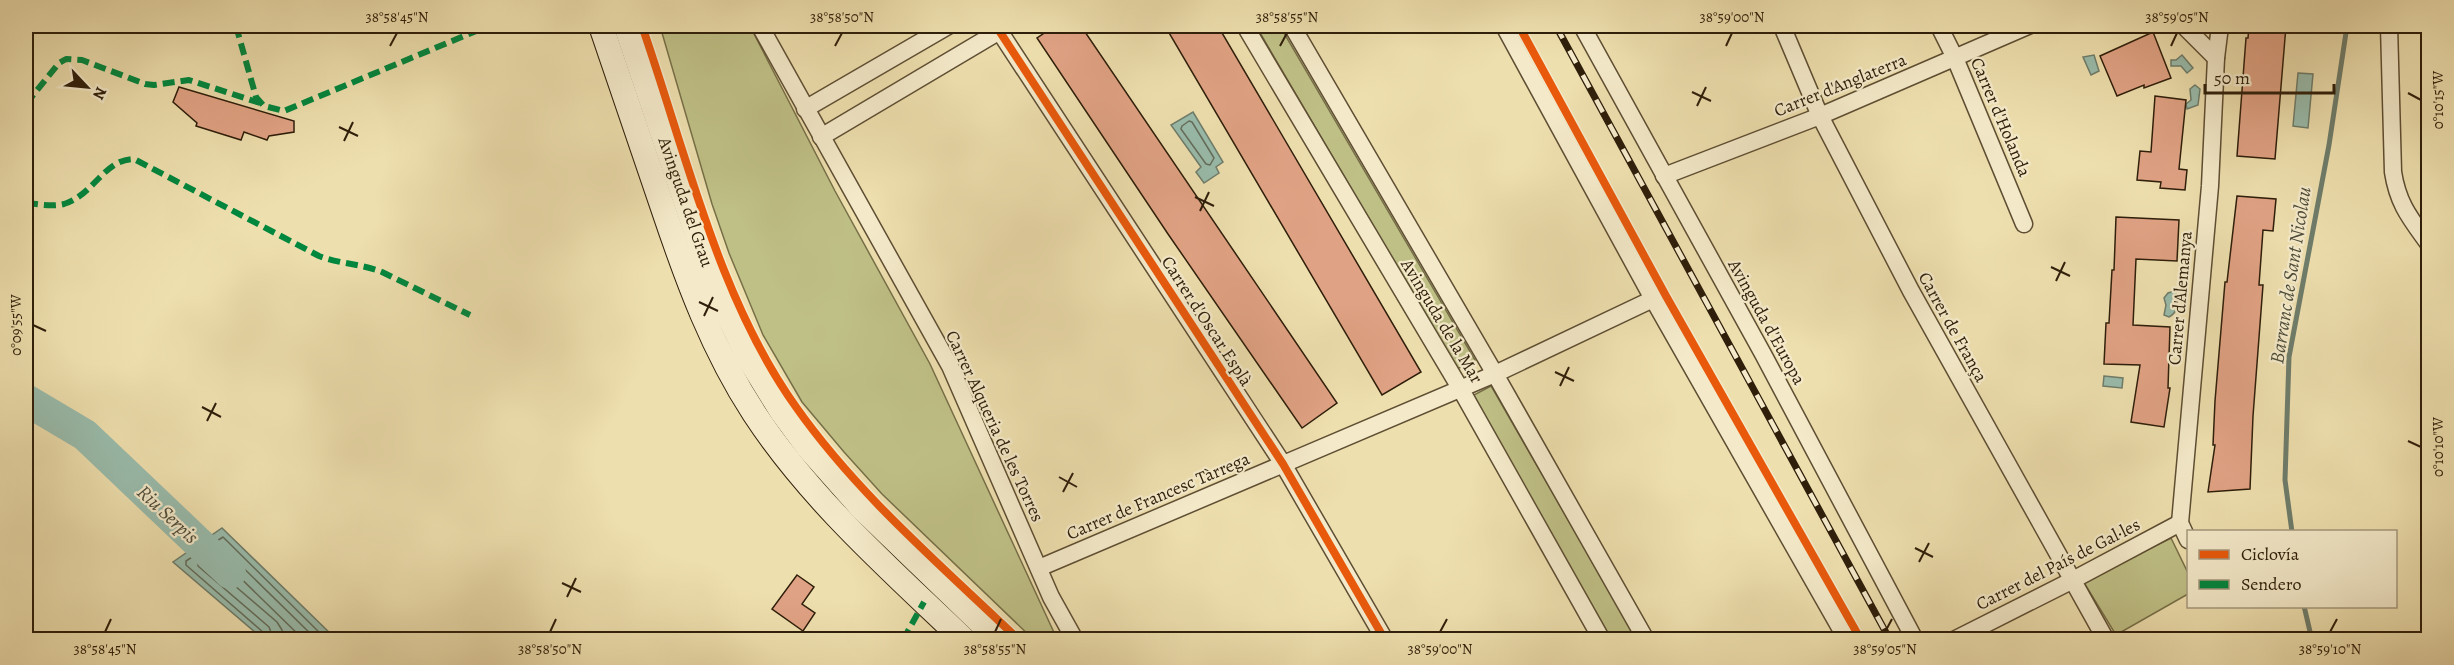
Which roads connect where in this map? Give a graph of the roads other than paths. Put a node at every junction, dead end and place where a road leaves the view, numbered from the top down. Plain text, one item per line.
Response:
1 (601, 26) edge
2 (626, 26) edge
3 (760, 26) edge
4 (948, 26) edge
5 (1245, 26) edge
6 (1292, 26) edge
7 (1504, 26) edge
8 (1582, 26) edge
9 (1782, 26) edge
10 (1939, 26) edge
11 (2028, 26) edge
12 (2184, 26) edge
13 (2220, 26) edge
14 (2390, 26) edge
15 (1001, 28) edge
16 (1955, 58) junction
17 (2216, 58) junction
18 (805, 109) junction
19 (1820, 116) junction
20 (821, 138) junction
21 (1664, 176) junction
22 (2024, 224) dead end
23 (2428, 243) edge
24 (1653, 299) junction
25 (1495, 374) junction
26 (1460, 388) junction
27 (1283, 464) junction
28 (2180, 523) junction
29 (2187, 538) edge
30 (1039, 568) junction
31 (2071, 581) junction
32 (964, 639) edge
33 (999, 639) edge
34 (1075, 639) edge
35 (1385, 639) edge
36 (1602, 639) edge
37 (1646, 639) edge
38 (1847, 639) edge
39 (1915, 639) edge
40 (1954, 639) edge
41 (2106, 639) edge

1 - 32 main road, Avinguda del Grau
2 - 33 main road, Avinguda del Grau
3 - 18 street
4 - 18 street
5 - 26 street, Avinguda de la Mar
6 - 25 street, Avinguda de la Mar
7 - 24 street
8 - 21 street, Avinguda d'Europa
9 - 19 street, Carrer de França
10 - 16 street, Carrer d'Holanda
11 - 16 street, Carrer d'Anglaterra
12 - 17 street
13 - 17 street, Carrer d'Alemanya
14 - 23 street
15 - 20 street
15 - 27 street, Carrer d'Oscar Esplà
16 - 19 street, Carrer d'Anglaterra
16 - 22 street, Carrer d'Holanda
17 - 28 street, Carrer d'Alemanya
18 - 20 street, Carrer Alqueria de les Torres
19 - 21 street, Carrer d'Anglaterra
19 - 31 street, Carrer de França
20 - 30 street, Carrer Alqueria de les Torres
21 - 39 street, Avinguda d'Europa
24 - 25 street, Carrer de Francesc Tàrrega
24 - 38 street
25 - 26 street, Carrer de Francesc Tàrrega
25 - 37 street, Avinguda de la Mar
26 - 27 street, Carrer de Francesc Tàrrega
26 - 36 street, Avinguda de la Mar
27 - 30 street, Carrer de Francesc Tàrrega
27 - 35 street, Carrer d'Oscar Esplà
28 - 29 street
28 - 31 street, Carrer del País de Gal·les
30 - 34 street, Carrer Alqueria de les Torres
31 - 40 street, Carrer del País de Gal·les
31 - 41 street, Carrer de França

